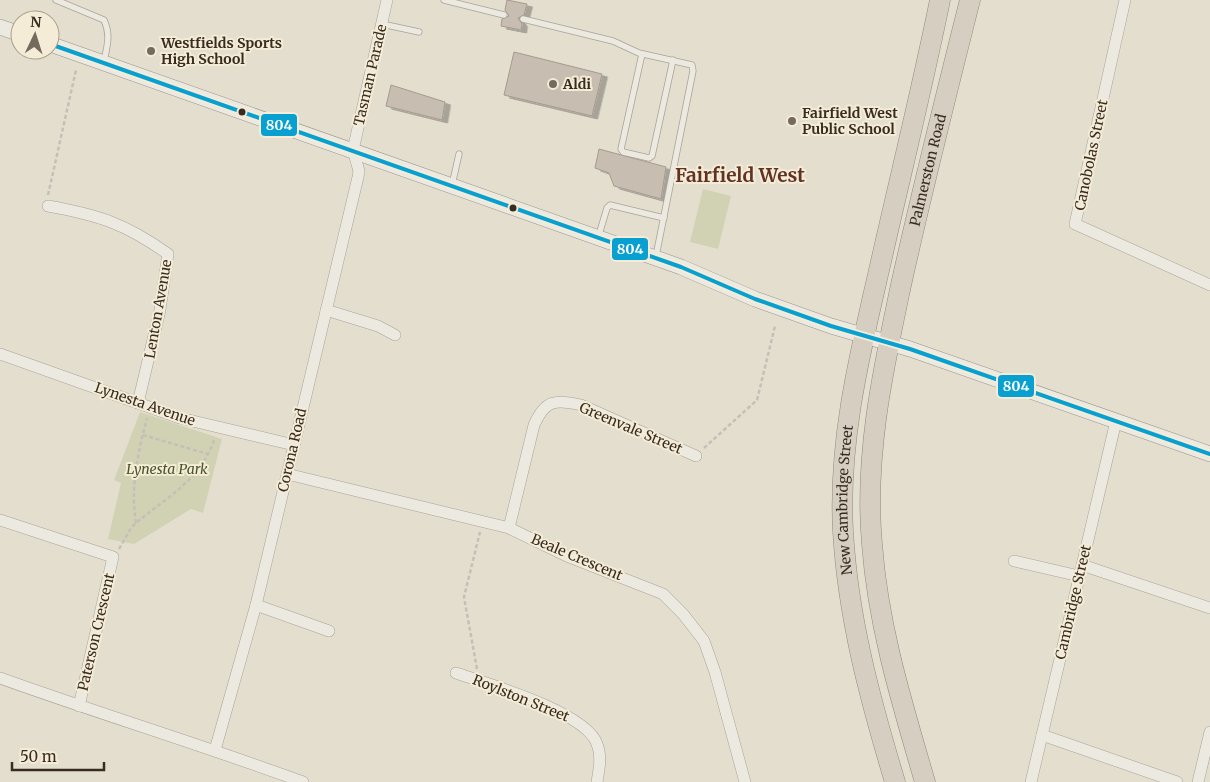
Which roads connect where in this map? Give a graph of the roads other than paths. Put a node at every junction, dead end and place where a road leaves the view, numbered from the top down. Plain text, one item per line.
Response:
1 (56, 0) edge
2 (388, 0) edge
3 (444, 0) edge
4 (940, 0) edge
5 (970, 0) edge
6 (1125, 0) edge
7 (504, 14) dead end
8 (523, 19) dead end
9 (382, 24) junction
10 (420, 32) dead end
11 (60, 48) edge
12 (642, 54) junction
13 (673, 60) junction
14 (103, 63) junction
15 (353, 150) junction
16 (459, 154) dead end
17 (452, 185) junction
18 (48, 206) road end
19 (664, 218) junction
20 (598, 238) junction
21 (655, 258) junction
22 (1210, 285) edge
23 (326, 310) junction
24 (863, 335) junction
25 (395, 336) dead end
26 (889, 342) junction
27 (0, 354) edge
28 (138, 403) junction
29 (1116, 421) junction
30 (294, 445) junction
31 (1210, 454) edge
32 (696, 456) road end
33 (286, 474) junction
34 (0, 520) edge
35 (510, 528) junction
36 (1014, 561) dead end
37 (1081, 571) junction
38 (256, 605) junction
39 (1210, 608) edge
40 (329, 631) dead end
41 (456, 673) dead end
42 (0, 678) edge
43 (79, 706) junction
44 (1210, 732) edge
45 (1042, 735) junction
46 (215, 750) junction
47 (303, 782) edge
48 (597, 782) edge
49 (745, 782) edge
50 (895, 782) edge
51 (925, 782) edge
52 (1031, 782) edge
53 (1177, 782) edge
54 (1198, 782) edge

1 - 14 lane
2 - 9 street, Tasman Parade
3 - 7 lane
4 - 24 highway, Palmerston Road
5 - 26 highway, Palmerston Road
6 - 22 street, Canobolas Street
8 - 12 lane
9 - 10 lane
9 - 15 street, Tasman Parade
11 - 14 main road
12 - 13 lane
12 - 13 lane
13 - 19 lane
14 - 15 main road
15 - 17 main road
15 - 23 street, Corona Road
16 - 17 lane
17 - 20 main road
18 - 28 street, Lenton Avenue
19 - 20 lane
19 - 21 lane
20 - 21 main road
21 - 24 main road
23 - 25 street
23 - 30 street, Corona Road
24 - 26 main road
24 - 50 highway, New Cambridge Street
26 - 29 main road
26 - 51 highway, New Cambridge Street
27 - 28 street, Lynesta Avenue
28 - 30 street, Lynesta Avenue
29 - 31 main road
29 - 37 street, Cambridge Street
30 - 33 street, Corona Road
32 - 35 street, Greenvale Street
33 - 35 street, Beale Crescent
33 - 38 street, Corona Road
34 - 43 street, Paterson Crescent
35 - 49 street, Beale Crescent
36 - 37 street
37 - 39 street
37 - 45 street, Cambridge Street
38 - 40 street
38 - 46 street, Corona Road
41 - 48 street, Roylston Street
42 - 43 street
43 - 46 street
44 - 54 street
45 - 52 street, Cambridge Street
45 - 53 street
46 - 47 street

